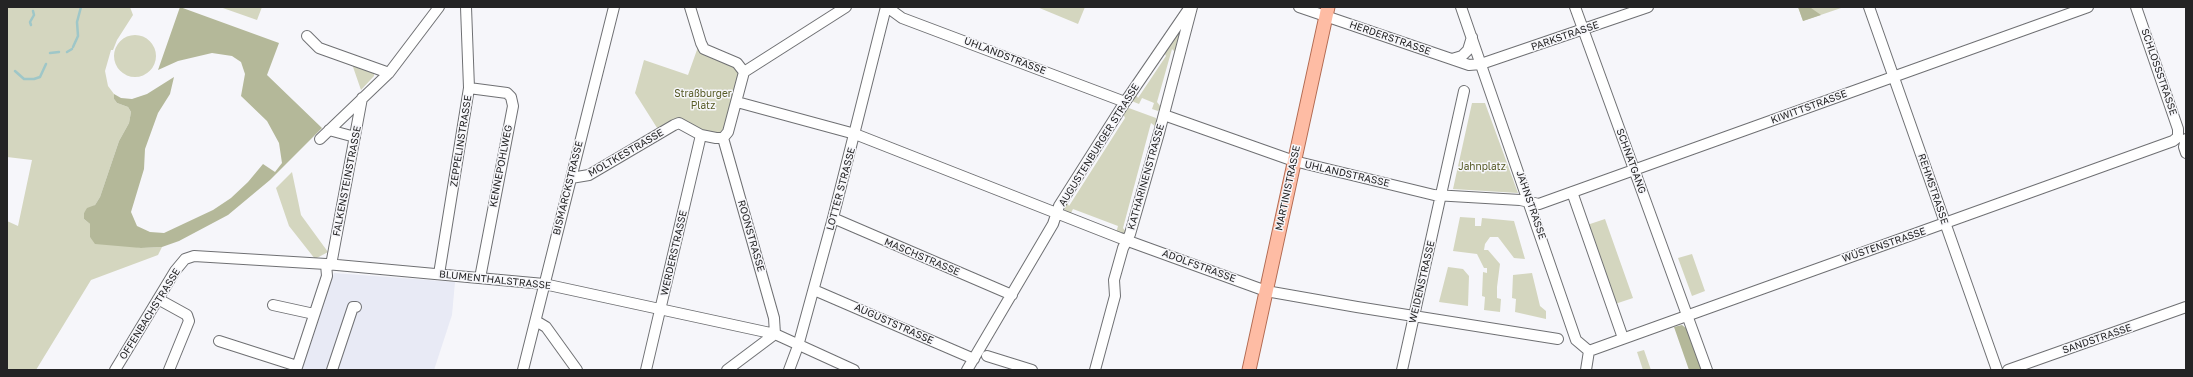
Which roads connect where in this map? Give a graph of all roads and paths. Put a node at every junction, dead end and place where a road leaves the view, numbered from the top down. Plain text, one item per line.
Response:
1 (437, 7) edge
2 (466, 7) edge
3 (614, 7) edge
4 (690, 7) edge
5 (846, 7) edge
6 (887, 7) edge
7 (1191, 7) edge
8 (1299, 7) edge
9 (1461, 7) edge
10 (1575, 7) edge
11 (1648, 7) edge
12 (1869, 7) edge
13 (2088, 7) edge
14 (2136, 7) edge
15 (1331, 12) edge
16 (1174, 30) junction
17 (1582, 30) junction
18 (307, 36) dead end
19 (1186, 36) junction
20 (1472, 37) junction
21 (1452, 59) junction
22 (1481, 64) junction
23 (744, 72) junction
24 (389, 73) junction
25 (1894, 76) junction
26 (469, 88) junction
27 (1464, 91) dead end
28 (362, 98) junction
29 (737, 102) junction
30 (1125, 102) junction
31 (1164, 116) junction
32 (329, 130) junction
33 (855, 134) junction
34 (701, 135) junction
35 (355, 137) junction
36 (723, 138) junction
37 (320, 139) dead end
38 (2183, 139) edge
39 (2186, 153) edge
40 (1298, 162) junction
41 (1634, 170) junction
42 (571, 178) junction
43 (1572, 192) junction
44 (1442, 195) junction
45 (1530, 203) junction
46 (1057, 213) junction
47 (833, 218) junction
48 (1945, 223) junction
49 (1127, 240) junction
50 (185, 259) joint
51 (329, 264) junction
52 (439, 274) junction
53 (480, 278) junction
54 (544, 284) junction
55 (814, 290) junction
56 (1270, 292) junction
57 (1012, 295) junction
58 (158, 299) junction
59 (273, 305) dead end
60 (2186, 307) edge
61 (356, 308) dead end
62 (661, 310) junction
63 (314, 314) junction
64 (1687, 315) junction
65 (1414, 316) junction
66 (536, 321) junction
67 (775, 334) junction
68 (1558, 338) dead end
69 (1623, 338) junction
70 (219, 342) dead end
71 (798, 346) junction
72 (1589, 351) junction
73 (987, 356) dead end
74 (974, 359) junction
75 (296, 368) edge
76 (115, 370) edge
77 (169, 370) edge
78 (332, 370) edge
79 (523, 370) edge
80 (577, 370) edge
81 (646, 370) edge
82 (727, 370) edge
83 (789, 370) edge
84 (854, 370) edge
85 (967, 370) edge
86 (1032, 370) edge
87 (1095, 370) edge
88 (1249, 370) edge
89 (1257, 370) edge
90 (1402, 370) edge
91 (1586, 370) edge
92 (1707, 370) edge
93 (1997, 370) edge
94 (2008, 370) edge

1 - 24 street
2 - 26 street, ZEPPELINSTRASSE
3 - 42 street, BISMARCKSTRASSE
4 - 23 street
5 - 23 street
6 - 30 street, UHLANDSTRASSE
6 - 33 street, LOTTER STRASSE
7 - 16 street, AUGUSTENBURGER STRASSE
7 - 19 street, KATHARINENSTRASSE
8 - 15 street, HERDERSTRASSE
9 - 20 street, JAHNSTRASSE
10 - 17 street, SCHNATGANG
11 - 17 street, PARKSTRASSE
12 - 25 street, REHMSTRASSE
13 - 25 street, KIWITTSTRASSE
14 - 38 street, SCHLOSSSTRASSE
15 - 21 street, HERDERSTRASSE
15 - 40 main road, MARTINISTRASSE
16 - 19 street
16 - 30 street, AUGUSTENBURGER STRASSE
17 - 22 street, PARKSTRASSE
17 - 41 street, SCHNATGANG
18 - 24 street
19 - 31 street, KATHARINENSTRASSE
20 - 21 street
20 - 22 street, JAHNSTRASSE
21 - 22 street, HERDERSTRASSE
22 - 45 street, JAHNSTRASSE
23 - 29 street
24 - 28 street
25 - 41 street, KIWITTSTRASSE
25 - 48 street, REHMSTRASSE
26 - 52 street, ZEPPELINSTRASSE
26 - 53 street, KENNEPOHLWEG
27 - 44 street
28 - 32 street
28 - 35 street, FALKENSTEINSTRASSE
29 - 33 street, ADOLFSTRASSE
29 - 36 street
30 - 46 street, AUGUSTENBURGER STRASSE
31 - 40 street, UHLANDSTRASSE
31 - 49 street, KATHARINENSTRASSE
32 - 35 street
32 - 37 street
33 - 46 street, ADOLFSTRASSE
33 - 47 street, LOTTER STRASSE
34 - 36 street
34 - 42 street, MOLTKESTRASSE
34 - 62 street, WERDERSTRASSE
35 - 51 street, FALKENSTEINSTRASSE
36 - 67 street, ROONSTRASSE
38 - 39 street, SCHLOSSSTRASSE
38 - 48 street, WÜSTENSTRASSE
40 - 44 street, UHLANDSTRASSE
40 - 56 main road, MARTINISTRASSE
41 - 43 street, KIWITTSTRASSE
41 - 64 street, SCHNATGANG
42 - 54 street, BISMARCKSTRASSE
43 - 45 street, KIWITTSTRASSE
43 - 69 street
44 - 45 street
44 - 65 street, WEIDENSTRASSE
45 - 72 street, JAHNSTRASSE
46 - 49 street, ADOLFSTRASSE
46 - 57 street, AUGUSTENBURGER STRASSE
47 - 55 street, LOTTER STRASSE
47 - 57 street, MASCHSTRASSE
48 - 64 street, WÜSTENSTRASSE
48 - 93 street, REHMSTRASSE
49 - 56 street, ADOLFSTRASSE
49 - 87 street, KATHARINENSTRASSE
50 - 51 street, BLUMENTHALSTRASSE
50 - 58 street, OFFENBACHSTRASSE
51 - 52 street, BLUMENTHALSTRASSE
51 - 63 street, FALKENSTEINSTRASSE
52 - 53 street, BLUMENTHALSTRASSE
53 - 54 street, BLUMENTHALSTRASSE
54 - 62 street, BLUMENTHALSTRASSE
54 - 66 street, BISMARCKSTRASSE
55 - 71 street, LOTTER STRASSE
55 - 74 street, AUGUSTSTRASSE
56 - 65 street, ADOLFSTRASSE
56 - 88 main road, MARTINISTRASSE
56 - 89 main road, MARTINISTRASSE
57 - 74 street, AUGUSTENBURGER STRASSE
58 - 76 street, OFFENBACHSTRASSE
58 - 77 street
59 - 63 street
60 - 94 street, SANDSTRASSE
61 - 78 street
62 - 67 street, BLUMENTHALSTRASSE
62 - 81 street, WERDERSTRASSE
63 - 75 street, FALKENSTEINSTRASSE
64 - 69 street, WÜSTENSTRASSE
64 - 92 street, SCHNATGANG
65 - 68 street, ADOLFSTRASSE
65 - 90 street, WEIDENSTRASSE
66 - 79 street, BISMARCKSTRASSE
66 - 80 street
67 - 71 street, BLUMENTHALSTRASSE
67 - 82 street
69 - 72 street, WÜSTENSTRASSE
70 - 75 street
71 - 83 street, LOTTER STRASSE
71 - 84 street, BLUMENTHALSTRASSE
72 - 91 street
73 - 86 street
74 - 85 street, AUGUSTENBURGER STRASSE

